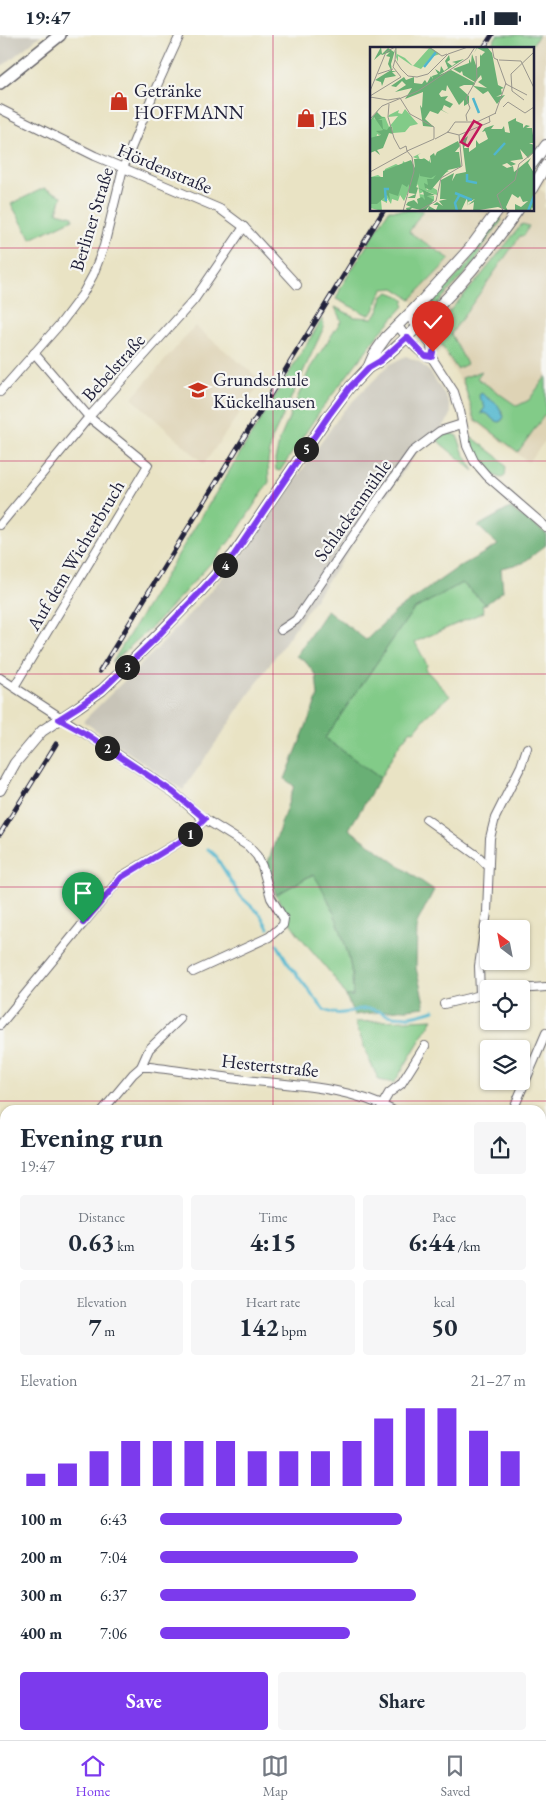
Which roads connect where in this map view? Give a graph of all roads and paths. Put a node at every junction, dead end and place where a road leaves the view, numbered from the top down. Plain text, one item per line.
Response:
1 (60, 35) edge
2 (180, 35) edge
3 (0, 83) edge
4 (0, 109) edge
5 (546, 145) edge
6 (534, 162) edge
7 (546, 165) edge
8 (123, 168) junction
9 (534, 186) edge
10 (497, 211) edge
11 (517, 211) edge
12 (244, 227) junction
13 (297, 285) dead end
14 (408, 315) junction
15 (397, 325) junction
16 (418, 327) junction
17 (407, 337) junction
18 (34, 353) junction
19 (432, 357) junction
20 (368, 368) junction
21 (0, 392) edge
22 (89, 417) junction
23 (462, 424) junction
24 (0, 525) edge
25 (546, 527) edge
26 (282, 630) dead end
27 (0, 679) edge
28 (14, 687) junction
29 (59, 719) junction
30 (526, 748) dead end
31 (0, 790) edge
32 (205, 819) junction
33 (426, 819) dead end
34 (488, 865) junction
35 (193, 973) dead end
36 (546, 987) edge
37 (530, 988) edge
38 (480, 994) joint
39 (444, 1004) dead end
40 (180, 1019) dead end
41 (0, 1025) edge
42 (546, 1033) edge
43 (425, 1046) dead end
44 (141, 1067) junction
45 (107, 1105) edge
46 (382, 1105) joint
47 (516, 1105) edge

1 - 3 main road
2 - 8 street, Berliner Straße
4 - 8 street, Hördenstraße
5 - 6 street
7 - 9 street
8 - 12 street, Hördenstraße
8 - 18 street, Berliner Straße
10 - 14 street
11 - 16 street
12 - 13 street, Hördenstraße
12 - 22 street, Bebelstraße
14 - 15 street
14 - 16 street
15 - 17 street
15 - 20 street
16 - 17 street
16 - 19 street
17 - 19 street
17 - 20 street
18 - 21 street, Berliner Straße
18 - 22 street
19 - 23 street
20 - 29 street
22 - 24 street, Bebelstraße
22 - 28 street, Auf dem Wichterbruch
23 - 25 street
23 - 26 street, Schlackenmühle
27 - 28 street
28 - 29 street
29 - 31 street
29 - 32 street
30 - 34 street
32 - 35 street
32 - 41 street
33 - 34 street
34 - 38 street
36 - 37 street
38 - 39 street
40 - 44 street
42 - 47 street
43 - 46 street
44 - 45 street
44 - 46 street, Hestertstraße

